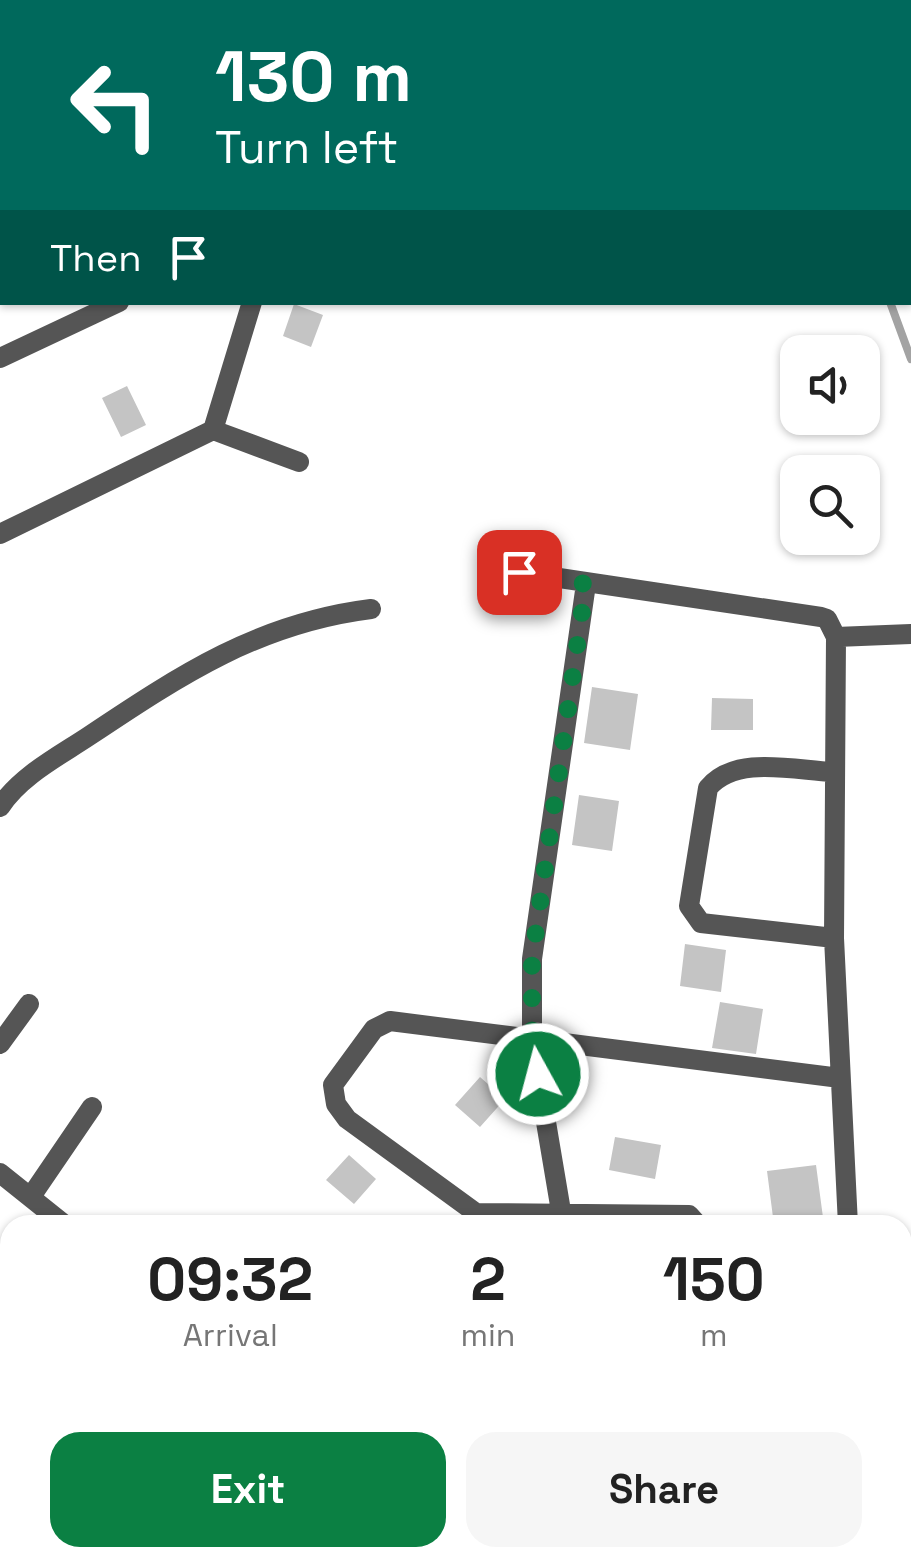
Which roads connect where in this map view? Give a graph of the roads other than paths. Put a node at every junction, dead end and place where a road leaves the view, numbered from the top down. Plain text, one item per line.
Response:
1 (113, 305) edge
2 (251, 305) edge
3 (0, 358) edge
4 (212, 430) junction
5 (299, 462) dead end
6 (0, 534) edge
7 (519, 572) dead end
8 (586, 584) junction
9 (372, 609) dead end
10 (911, 634) edge
11 (836, 638) junction
12 (832, 772) junction
13 (0, 807) edge
14 (834, 938) junction
15 (29, 1004) dead end
16 (532, 1039) junction
17 (0, 1044) edge
18 (840, 1078) junction
19 (92, 1107) dead end
20 (0, 1173) edge
21 (32, 1195) junction
22 (54, 1215) edge
23 (513, 1215) edge
24 (561, 1215) edge
25 (847, 1215) edge

1 - 3 street
2 - 4 street
4 - 5 street
4 - 6 street
7 - 8 street
8 - 11 street
8 - 16 street
9 - 13 street
10 - 11 street
11 - 12 street
12 - 14 street
12 - 14 street
14 - 18 street
15 - 17 street
16 - 18 street
16 - 23 street
16 - 24 street
18 - 25 street
19 - 21 street
20 - 21 street
21 - 22 street

